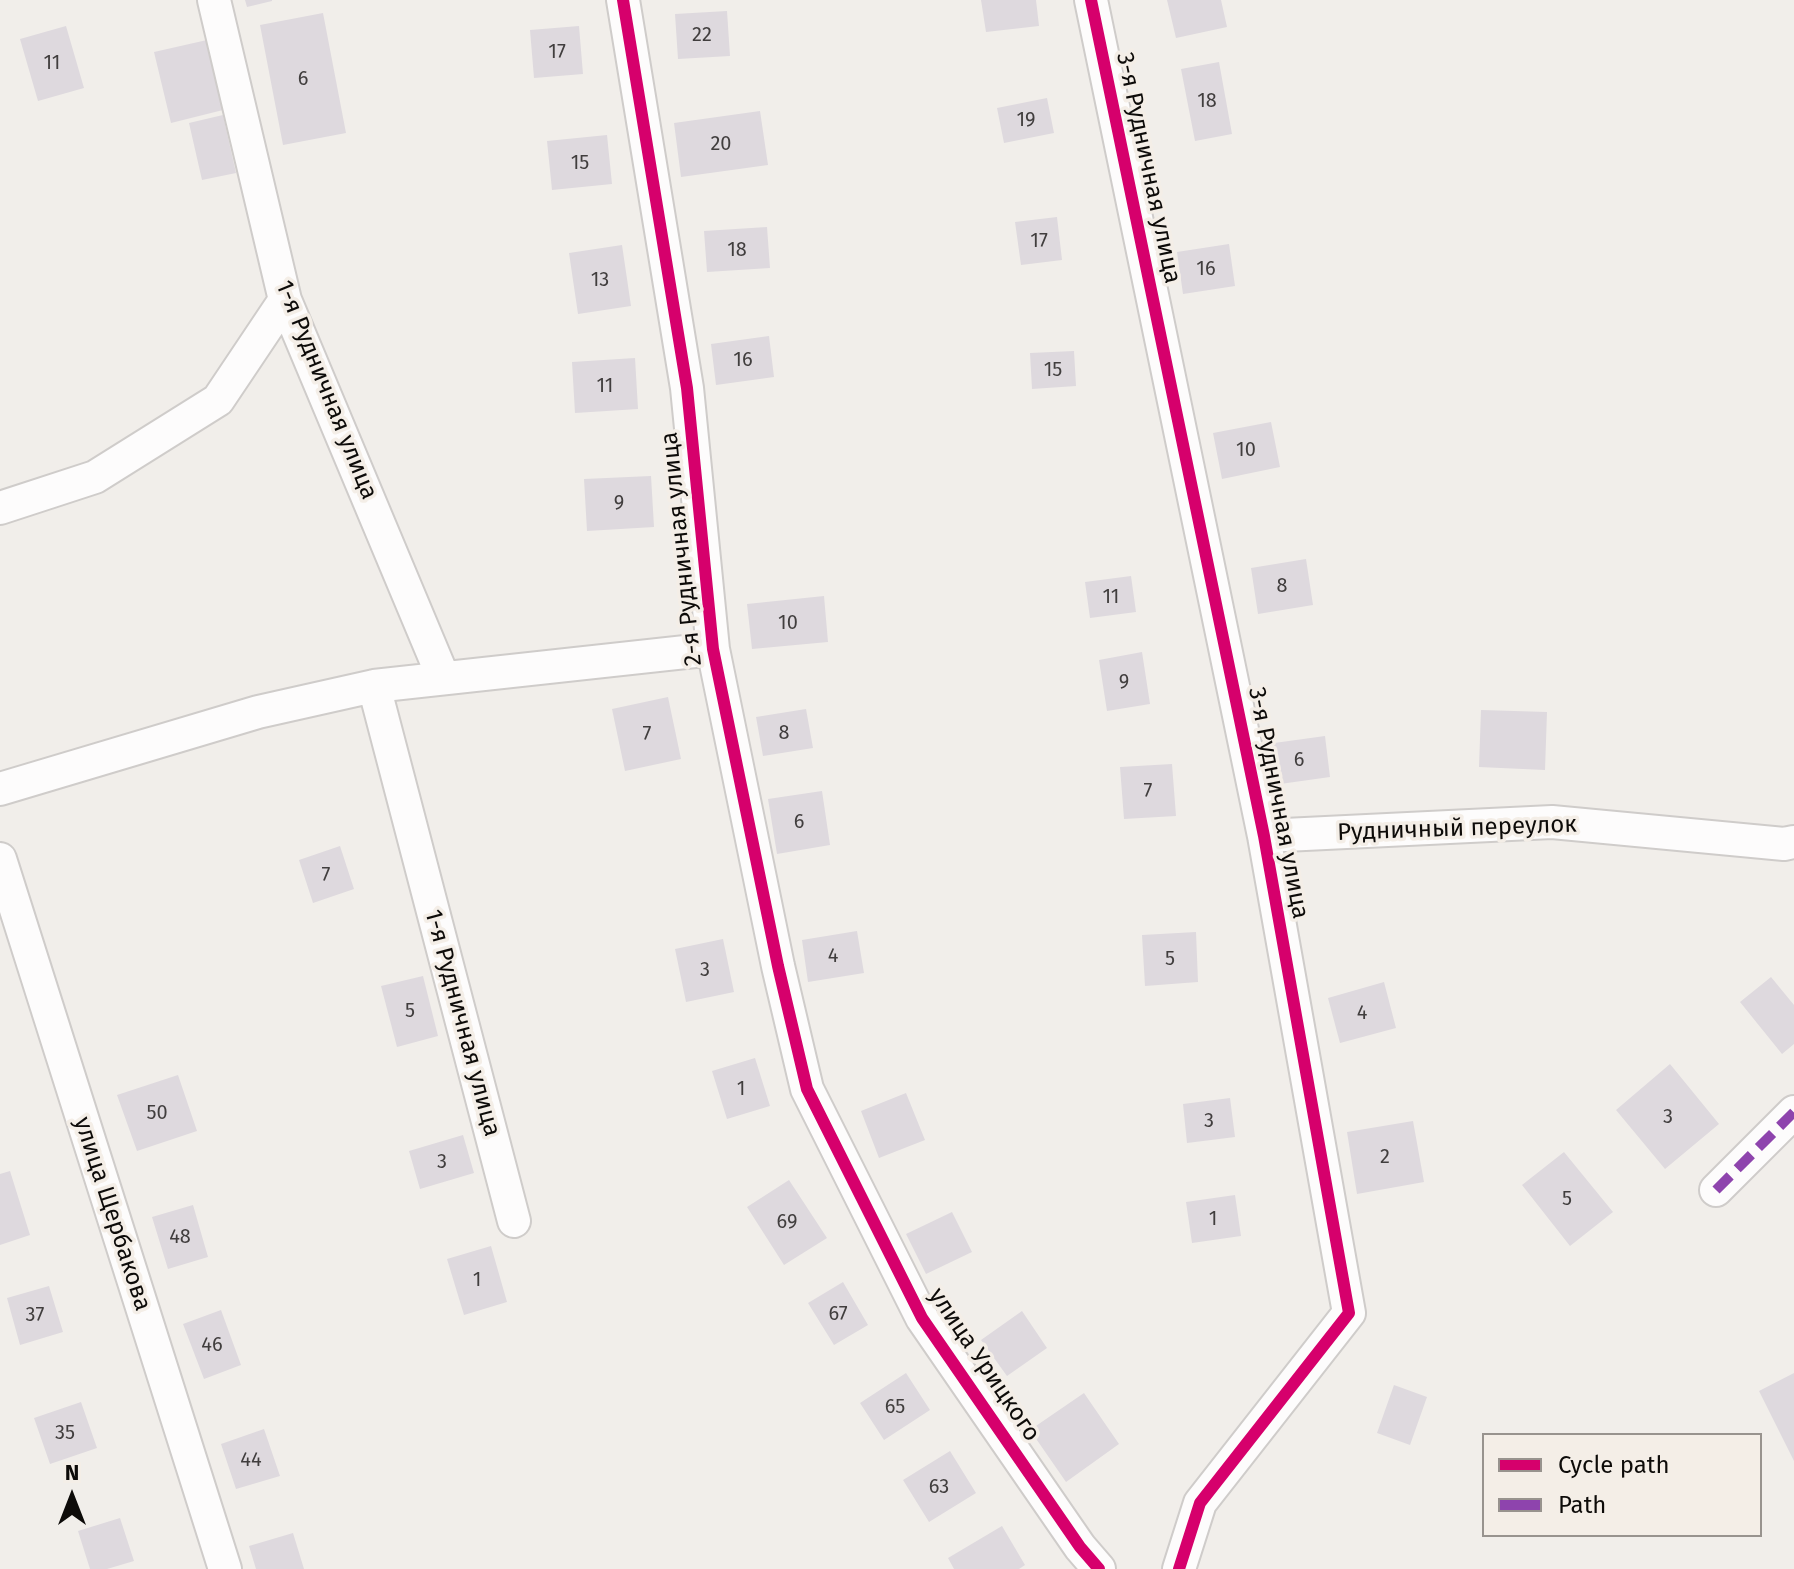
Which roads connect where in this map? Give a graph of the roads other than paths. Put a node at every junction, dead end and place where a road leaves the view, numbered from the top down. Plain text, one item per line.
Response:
1 (214, 0) edge
2 (623, 0) edge
3 (1091, 0) edge
4 (285, 300) junction
5 (0, 508) edge
6 (713, 649) junction
7 (443, 677) junction
8 (374, 686) junction
9 (0, 789) edge
10 (1264, 836) junction
11 (1794, 842) edge
12 (0, 859) edge
13 (12, 944) edge
14 (807, 1089) joint
15 (1794, 1112) edge
16 (1716, 1190) dead end
17 (514, 1221) dead end
18 (225, 1569) edge
19 (1099, 1569) edge
20 (1179, 1569) edge

1 - 4 street, 1-я Рудничная улица
2 - 6 street, 2-я Рудничная улица
3 - 10 street, 3-я Рудничная улица
4 - 5 street
4 - 7 street, 1-я Рудничная улица
6 - 7 street
6 - 14 street, 2-я Рудничная улица
7 - 8 street
8 - 9 street
8 - 17 street, 1-я Рудничная улица
10 - 11 street, Рудничный переулок
10 - 20 street, 3-я Рудничная улица
12 - 13 street, улица Щербакова
13 - 18 street, улица Щербакова
14 - 19 street, улица Урицкого
15 - 16 street

